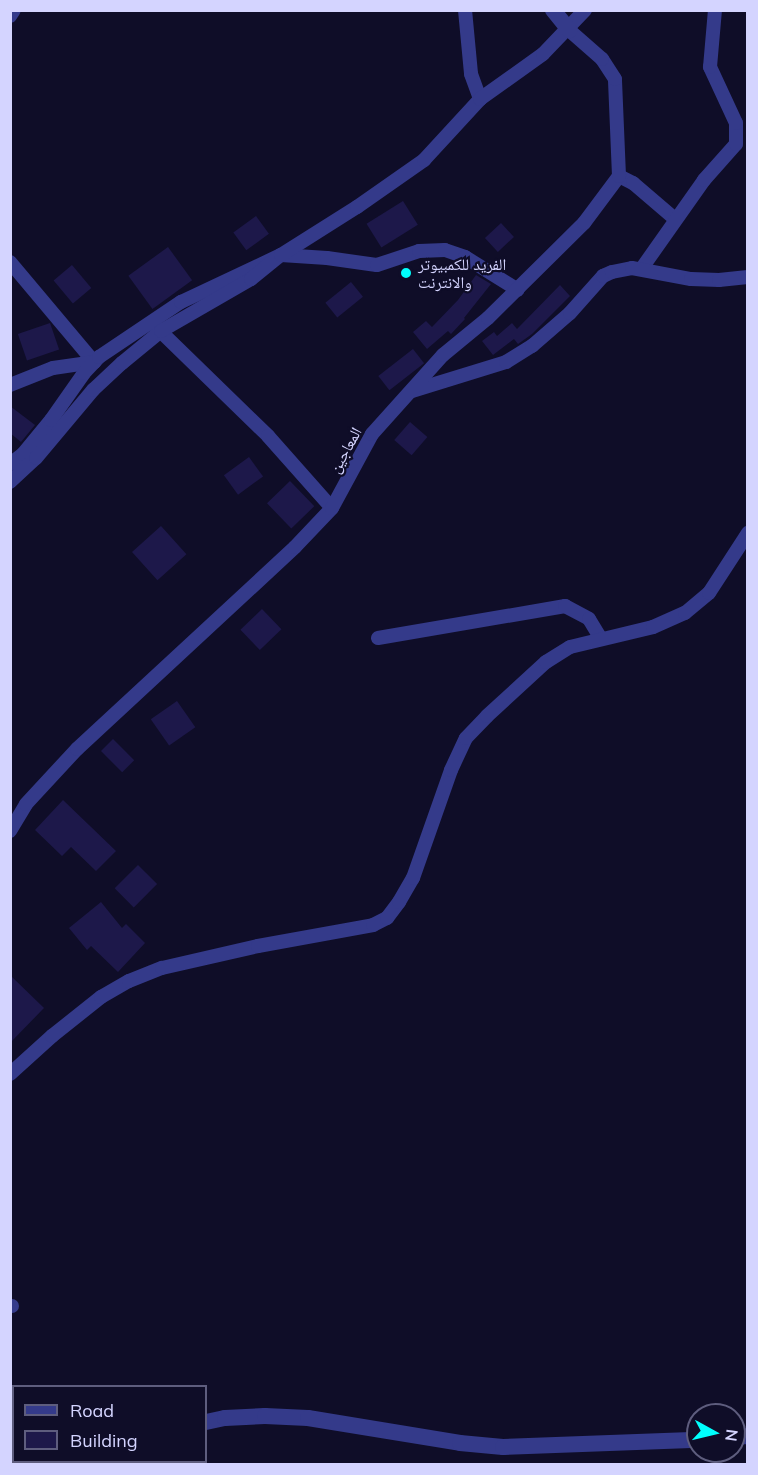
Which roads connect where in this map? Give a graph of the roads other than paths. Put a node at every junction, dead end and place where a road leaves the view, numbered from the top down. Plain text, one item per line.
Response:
1 (14, 10) edge
2 (465, 10) edge
3 (553, 10) edge
4 (585, 10) edge
5 (715, 10) edge
6 (10, 16) edge
7 (569, 30) junction
8 (480, 99) junction
9 (619, 176) junction
10 (675, 219) junction
11 (280, 255) junction
12 (10, 262) edge
13 (642, 268) junction
14 (747, 277) edge
15 (518, 290) junction
16 (156, 326) junction
17 (94, 362) junction
18 (10, 385) edge
19 (412, 391) junction
20 (10, 464) edge
21 (10, 482) edge
22 (332, 508) junction
23 (747, 533) edge
24 (378, 638) dead end
25 (601, 639) junction
26 (10, 831) edge
27 (10, 1074) edge
28 (207, 1422) edge
29 (686, 1440) edge

1 - 6 street
2 - 8 street
3 - 7 street
4 - 7 street
5 - 10 street
7 - 8 street
7 - 9 street
8 - 11 street
9 - 10 street
9 - 15 street, المعاجين
10 - 13 street
11 - 15 street
11 - 16 street
12 - 17 street
13 - 14 street
13 - 19 street
15 - 19 street, المعاجين
16 - 17 street
16 - 21 street
16 - 22 street
17 - 18 street
17 - 20 street
19 - 22 street, المعاجين
22 - 26 street, المعاجين
23 - 25 street
24 - 25 street
25 - 27 street
28 - 29 street

